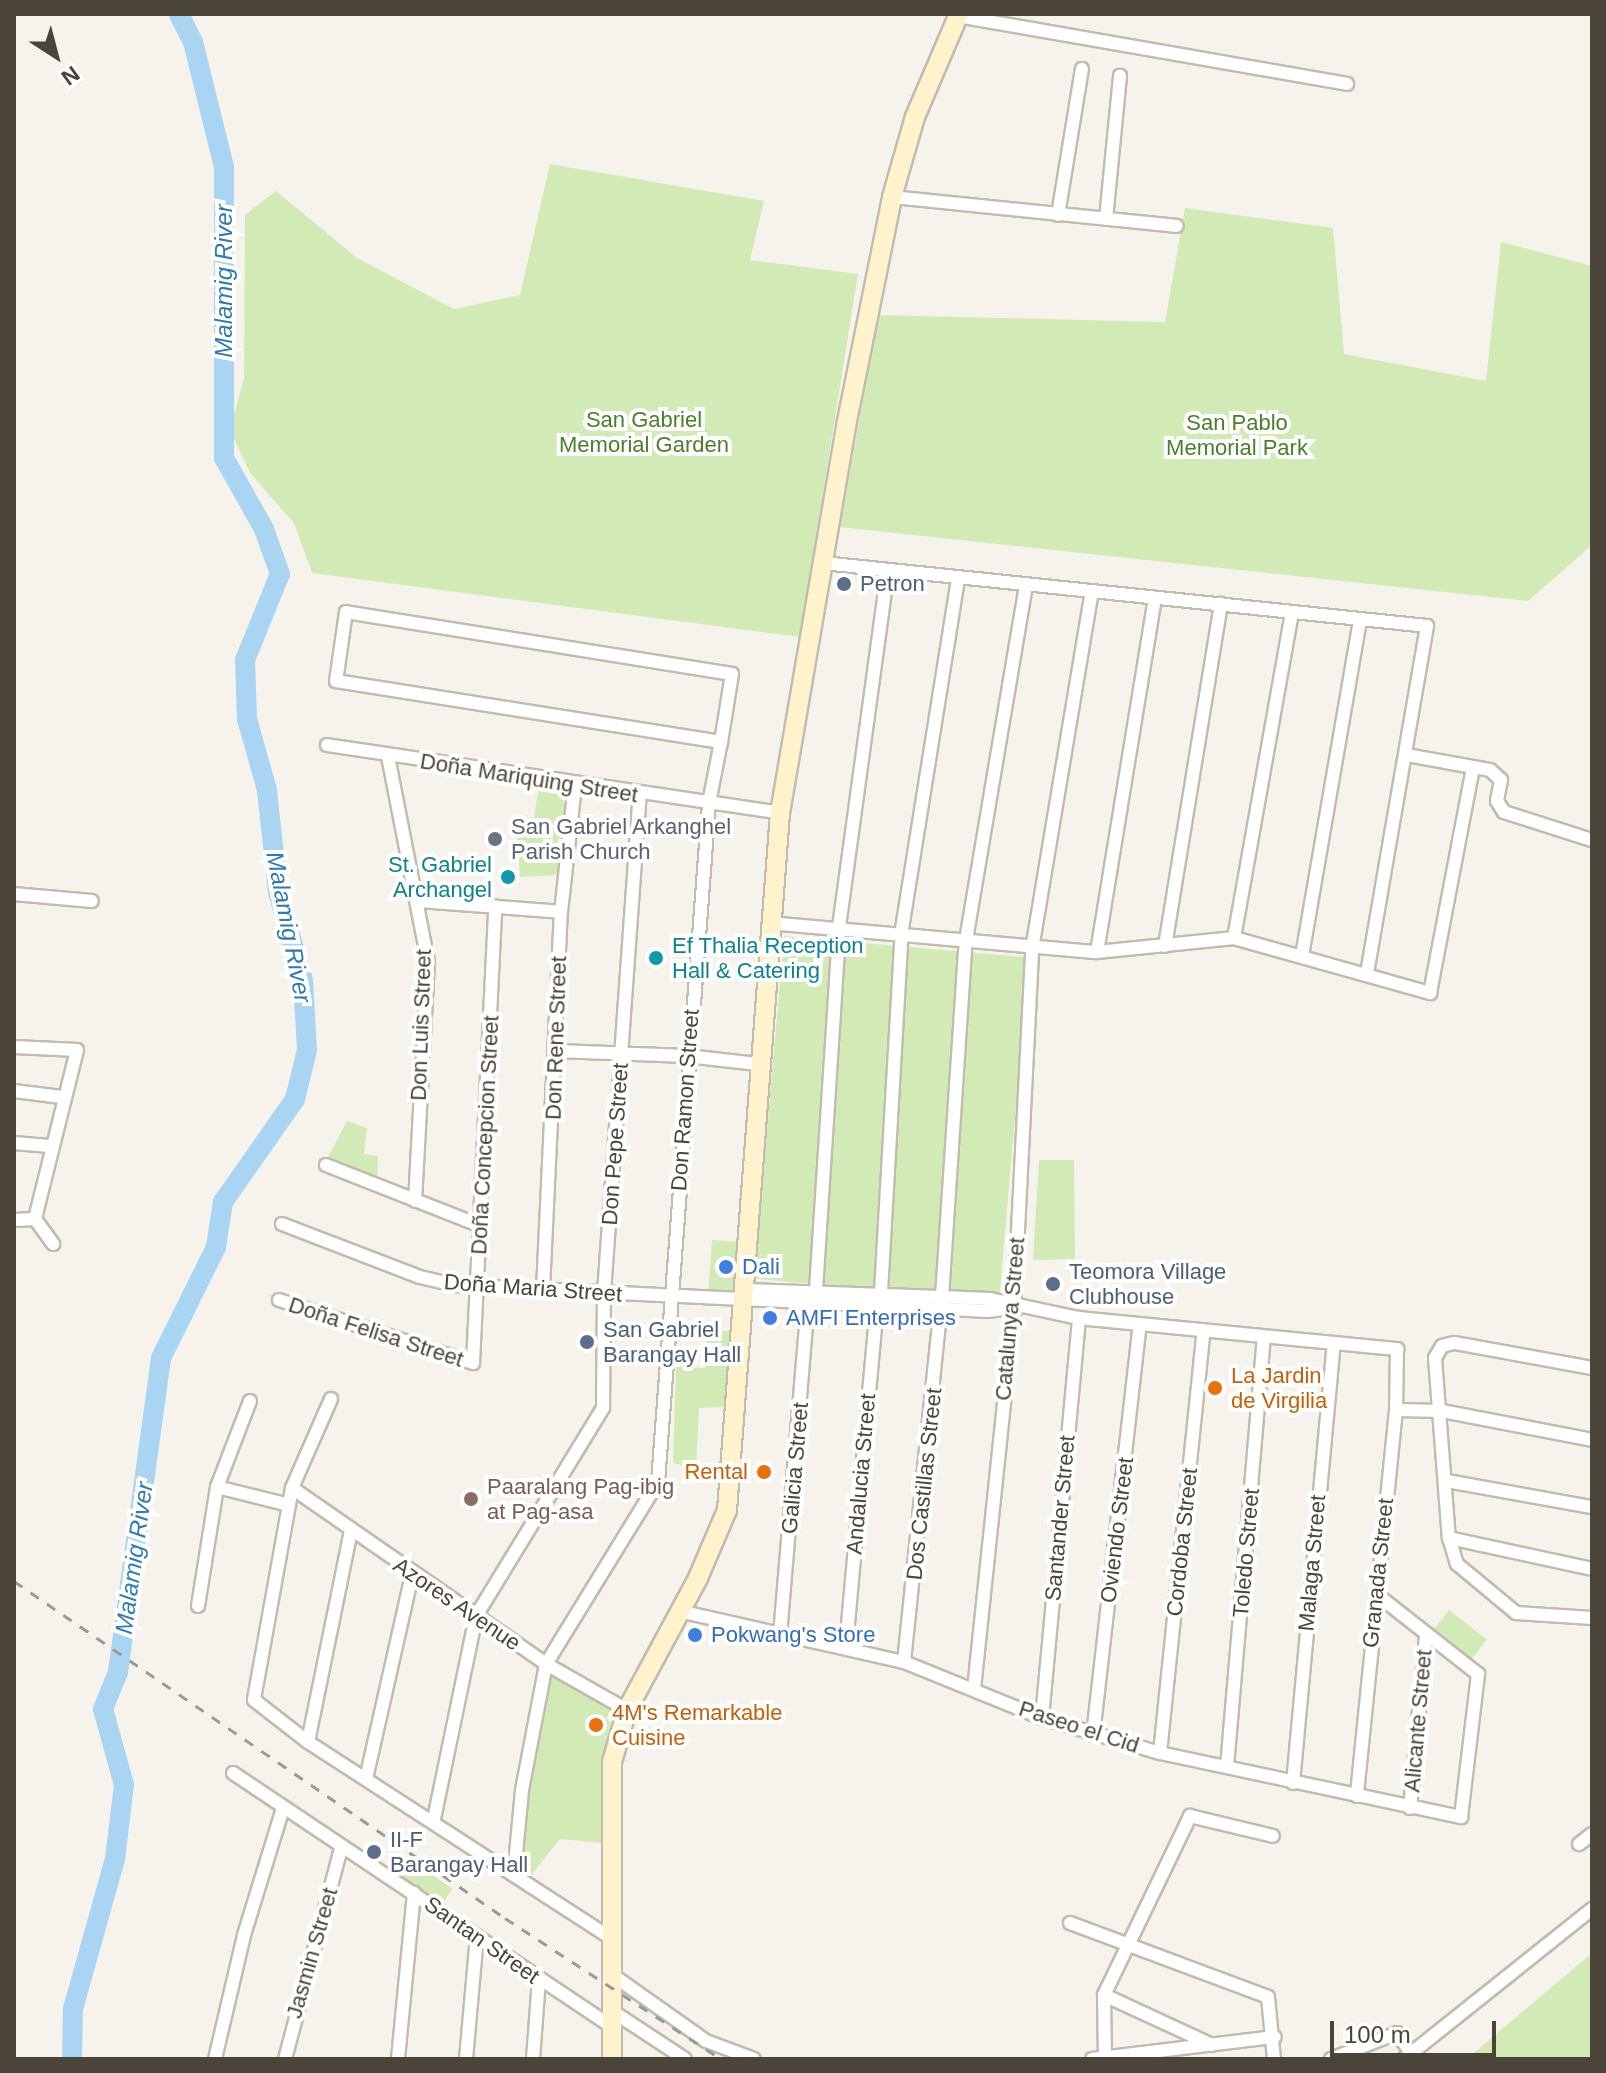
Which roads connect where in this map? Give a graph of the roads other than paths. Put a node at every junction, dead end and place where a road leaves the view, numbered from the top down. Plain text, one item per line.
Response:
1 (959, 15) edge
2 (1082, 69) dead end
3 (1120, 76) dead end
4 (1347, 84) dead end
5 (892, 197) junction
6 (1058, 215) junction
7 (1106, 219) junction
8 (1177, 226) dead end
9 (823, 563) junction
10 (888, 570) junction
11 (958, 579) junction
12 (1026, 587) junction
13 (1092, 592) junction
14 (1155, 598) junction
15 (1221, 604) junction
16 (1292, 613) junction
17 (1360, 619) junction
18 (721, 742) junction
19 (327, 745) dead end
20 (1406, 755) junction
21 (388, 756) junction
22 (1473, 767) junction
23 (575, 786) junction
24 (640, 795) junction
25 (709, 803) junction
26 (780, 813) junction
27 (1592, 840) edge
28 (14, 894) edge
29 (92, 901) dead end
30 (419, 901) junction
31 (495, 907) junction
32 (561, 912) junction
33 (769, 923) junction
34 (839, 932) junction
35 (1234, 938) junction
36 (901, 939) junction
37 (966, 944) junction
38 (1165, 946) junction
39 (1032, 949) junction
40 (1097, 952) junction
41 (1302, 956) junction
42 (1367, 975) junction
43 (14, 1047) edge
44 (557, 1051) junction
45 (621, 1055) junction
46 (687, 1056) junction
47 (758, 1064) junction
48 (14, 1091) edge
49 (62, 1097) junction
50 (14, 1143) edge
51 (49, 1146) junction
52 (326, 1165) dead end
53 (415, 1201) junction
54 (35, 1219) junction
55 (14, 1220) edge
56 (282, 1224) dead end
57 (481, 1226) junction
58 (53, 1244) dead end
59 (478, 1286) junction
60 (543, 1290) junction
61 (604, 1293) junction
62 (746, 1294) junction
63 (671, 1295) junction
64 (812, 1296) junction
65 (879, 1298) junction
66 (279, 1300) dead end
67 (942, 1302) junction
68 (1017, 1306) junction
69 (1079, 1318) junction
70 (1140, 1325) junction
71 (1204, 1330) junction
72 (1264, 1339) junction
73 (1334, 1344) junction
74 (1397, 1349) joint
75 (473, 1363) joint
76 (1592, 1368) edge
77 (331, 1399) dead end
78 (250, 1401) dead end
79 (1396, 1410) junction
80 (1442, 1411) junction
81 (1592, 1440) edge
82 (1447, 1481) junction
83 (217, 1487) junction
84 (292, 1488) junction
85 (289, 1505) junction
86 (1592, 1507) edge
87 (351, 1531) junction
88 (1449, 1538) junction
89 (1592, 1569) edge
90 (412, 1575) junction
91 (1376, 1594) junction
92 (198, 1606) dead end
93 (679, 1611) junction
94 (476, 1616) junction
95 (1592, 1618) edge
96 (1426, 1634) junction
97 (780, 1635) junction
98 (846, 1646) junction
99 (904, 1662) junction
100 (546, 1664) junction
101 (974, 1689) junction
102 (627, 1710) junction
103 (1042, 1718) junction
104 (1093, 1735) junction
105 (308, 1742) junction
106 (1160, 1753) junction
107 (1227, 1767) junction
108 (233, 1773) dead end
109 (366, 1779) junction
110 (1293, 1783) junction
111 (1357, 1796) junction
112 (283, 1808) junction
113 (1410, 1808) junction
114 (434, 1819) junction
115 (1592, 1834) edge
116 (1273, 1836) dead end
117 (1579, 1844) dead end
118 (341, 1848) junction
119 (514, 1875) junction
120 (414, 1893) junction
121 (1592, 1909) edge
122 (1070, 1923) dead end
123 (477, 1936) junction
124 (613, 1939) junction
125 (1129, 1947) junction
126 (539, 1979) junction
127 (612, 1981) junction
128 (1104, 1995) junction
129 (612, 2019) junction
130 (1275, 2037) junction
131 (1212, 2045) junction
132 (1407, 2056) edge
133 (1105, 2058) edge
134 (215, 2059) edge
135 (285, 2059) edge
136 (398, 2059) edge
137 (466, 2059) edge
138 (533, 2059) edge
139 (612, 2059) edge
140 (685, 2059) edge
141 (754, 2059) edge
142 (1092, 2059) edge
143 (1274, 2059) edge
144 (1331, 2059) edge

1 - 4 street
1 - 5 street
2 - 6 street
3 - 7 street
5 - 6 street
5 - 9 street
6 - 7 street
7 - 8 street
9 - 10 street
9 - 26 street
10 - 11 street
10 - 34 street, Galicia Street
11 - 12 street
11 - 36 street, Andalucia Street
12 - 13 street
12 - 37 street, Dos Castillas Street
13 - 14 street
13 - 39 street, Catalunya Street
14 - 15 street
14 - 40 street
15 - 16 street
15 - 38 street
16 - 17 street
16 - 35 street
17 - 20 street
17 - 41 street
18 - 18 street, Don Ramon Street
18 - 25 street, Don Ramon Street
19 - 21 street, Doña Mariquing Street
20 - 22 street
20 - 42 street
21 - 23 street, Doña Mariquing Street
21 - 30 street, Don Luis Street
22 - 27 street
22 - 42 street
23 - 24 street, Doña Mariquing Street
23 - 32 street, Don Rene Street
24 - 25 street, Doña Mariquing Street
24 - 45 street, Don Pepe Street
25 - 26 street, Doña Mariquing Street
25 - 46 street, Don Ramon Street
26 - 33 street
28 - 29 street
30 - 31 street
30 - 53 street, Don Luis Street
31 - 32 street
31 - 57 street, Doña Concepcion Street
32 - 44 street, Don Rene Street
33 - 34 street
33 - 47 street
34 - 36 street
34 - 64 street, Galicia Street
35 - 38 street
35 - 41 street
36 - 37 street
36 - 65 street, Andalucia Street
37 - 39 street
37 - 67 street, Dos Castillas Street
38 - 40 street
39 - 40 street
39 - 68 street, Catalunya Street
41 - 42 street
43 - 49 street
44 - 45 street
44 - 60 street, Don Rene Street
45 - 46 street
45 - 61 street, Don Pepe Street
46 - 47 street
46 - 63 street, Don Ramon Street
47 - 62 street
48 - 49 street
49 - 51 street
50 - 51 street
51 - 54 street
52 - 53 street
53 - 57 street
54 - 55 street
54 - 58 street
56 - 59 street, Doña Maria Street
57 - 59 street, Doña Concepcion Street
59 - 60 street, Doña Maria Street
59 - 75 street, Doña Concepcion Street
60 - 61 street, Doña Maria Street
61 - 63 street, Doña Maria Street
61 - 94 street, Don Pepe Street
62 - 63 street, Doña Maria Street
62 - 64 street, Doña Maria Street
62 - 93 street
63 - 100 street, Don Ramon Street
64 - 65 street, Doña Maria Street
64 - 97 street, Galicia Street
65 - 67 street, Doña Maria Street
65 - 98 street, Andalucia Street
66 - 75 street, Doña Felisa Street
67 - 68 street, Doña Maria Street
67 - 99 street, Dos Castillas Street
68 - 69 street, Doña Maria Street
68 - 101 street, Catalunya Street
69 - 70 street, Doña Maria Street
69 - 103 street, Santander Street
70 - 71 street, Doña Maria Street
70 - 104 street, Oviendo Street
71 - 72 street, Doña Maria Street
71 - 106 street, Cordoba Street
72 - 73 street, Doña Maria Street
72 - 107 street, Toledo Street
73 - 74 street, Doña Maria Street
73 - 110 street, Malaga Street
74 - 79 street, Granada Street
76 - 80 street
77 - 84 street
78 - 83 street
79 - 80 street
79 - 91 street, Granada Street
80 - 81 street
80 - 82 street
82 - 86 street
82 - 88 street
83 - 85 street
83 - 92 street
84 - 85 street
84 - 87 street, Azores Avenue
85 - 105 street
87 - 90 street, Azores Avenue
87 - 105 street
88 - 89 street
88 - 95 street
90 - 94 street, Azores Avenue
90 - 109 street
91 - 96 street
91 - 111 street, Granada Street
93 - 97 street, Paseo el Cid
93 - 102 street
94 - 100 street, Azores Avenue
94 - 114 street
96 - 113 street, Alicante Street
96 - 113 street, Paseo el Cid
97 - 98 street, Paseo el Cid
98 - 99 street, Paseo el Cid
99 - 101 street, Paseo el Cid
100 - 102 street, Azores Avenue
100 - 119 street
101 - 103 street, Paseo el Cid
102 - 124 street
103 - 104 street, Paseo el Cid
104 - 106 street, Paseo el Cid
105 - 109 street
106 - 107 street, Paseo el Cid
107 - 110 street, Paseo el Cid
108 - 112 street, Santan Street
109 - 114 street
110 - 111 street, Paseo el Cid
111 - 113 street, Paseo el Cid
112 - 118 street, Santan Street
112 - 134 street
114 - 119 street
115 - 117 street
116 - 125 street
118 - 120 street, Santan Street
118 - 135 street, Jasmin Street
119 - 124 street
120 - 123 street, Santan Street
120 - 136 street
121 - 132 street
122 - 125 street
123 - 126 street, Santan Street
123 - 137 street
124 - 127 street
125 - 128 street
125 - 130 street
126 - 129 street, Santan Street
126 - 138 street
127 - 129 street
127 - 141 street
128 - 131 street
128 - 133 street
129 - 139 street
129 - 140 street, Santan Street
130 - 131 street
130 - 143 street
131 - 133 street
132 - 144 street
133 - 142 street

